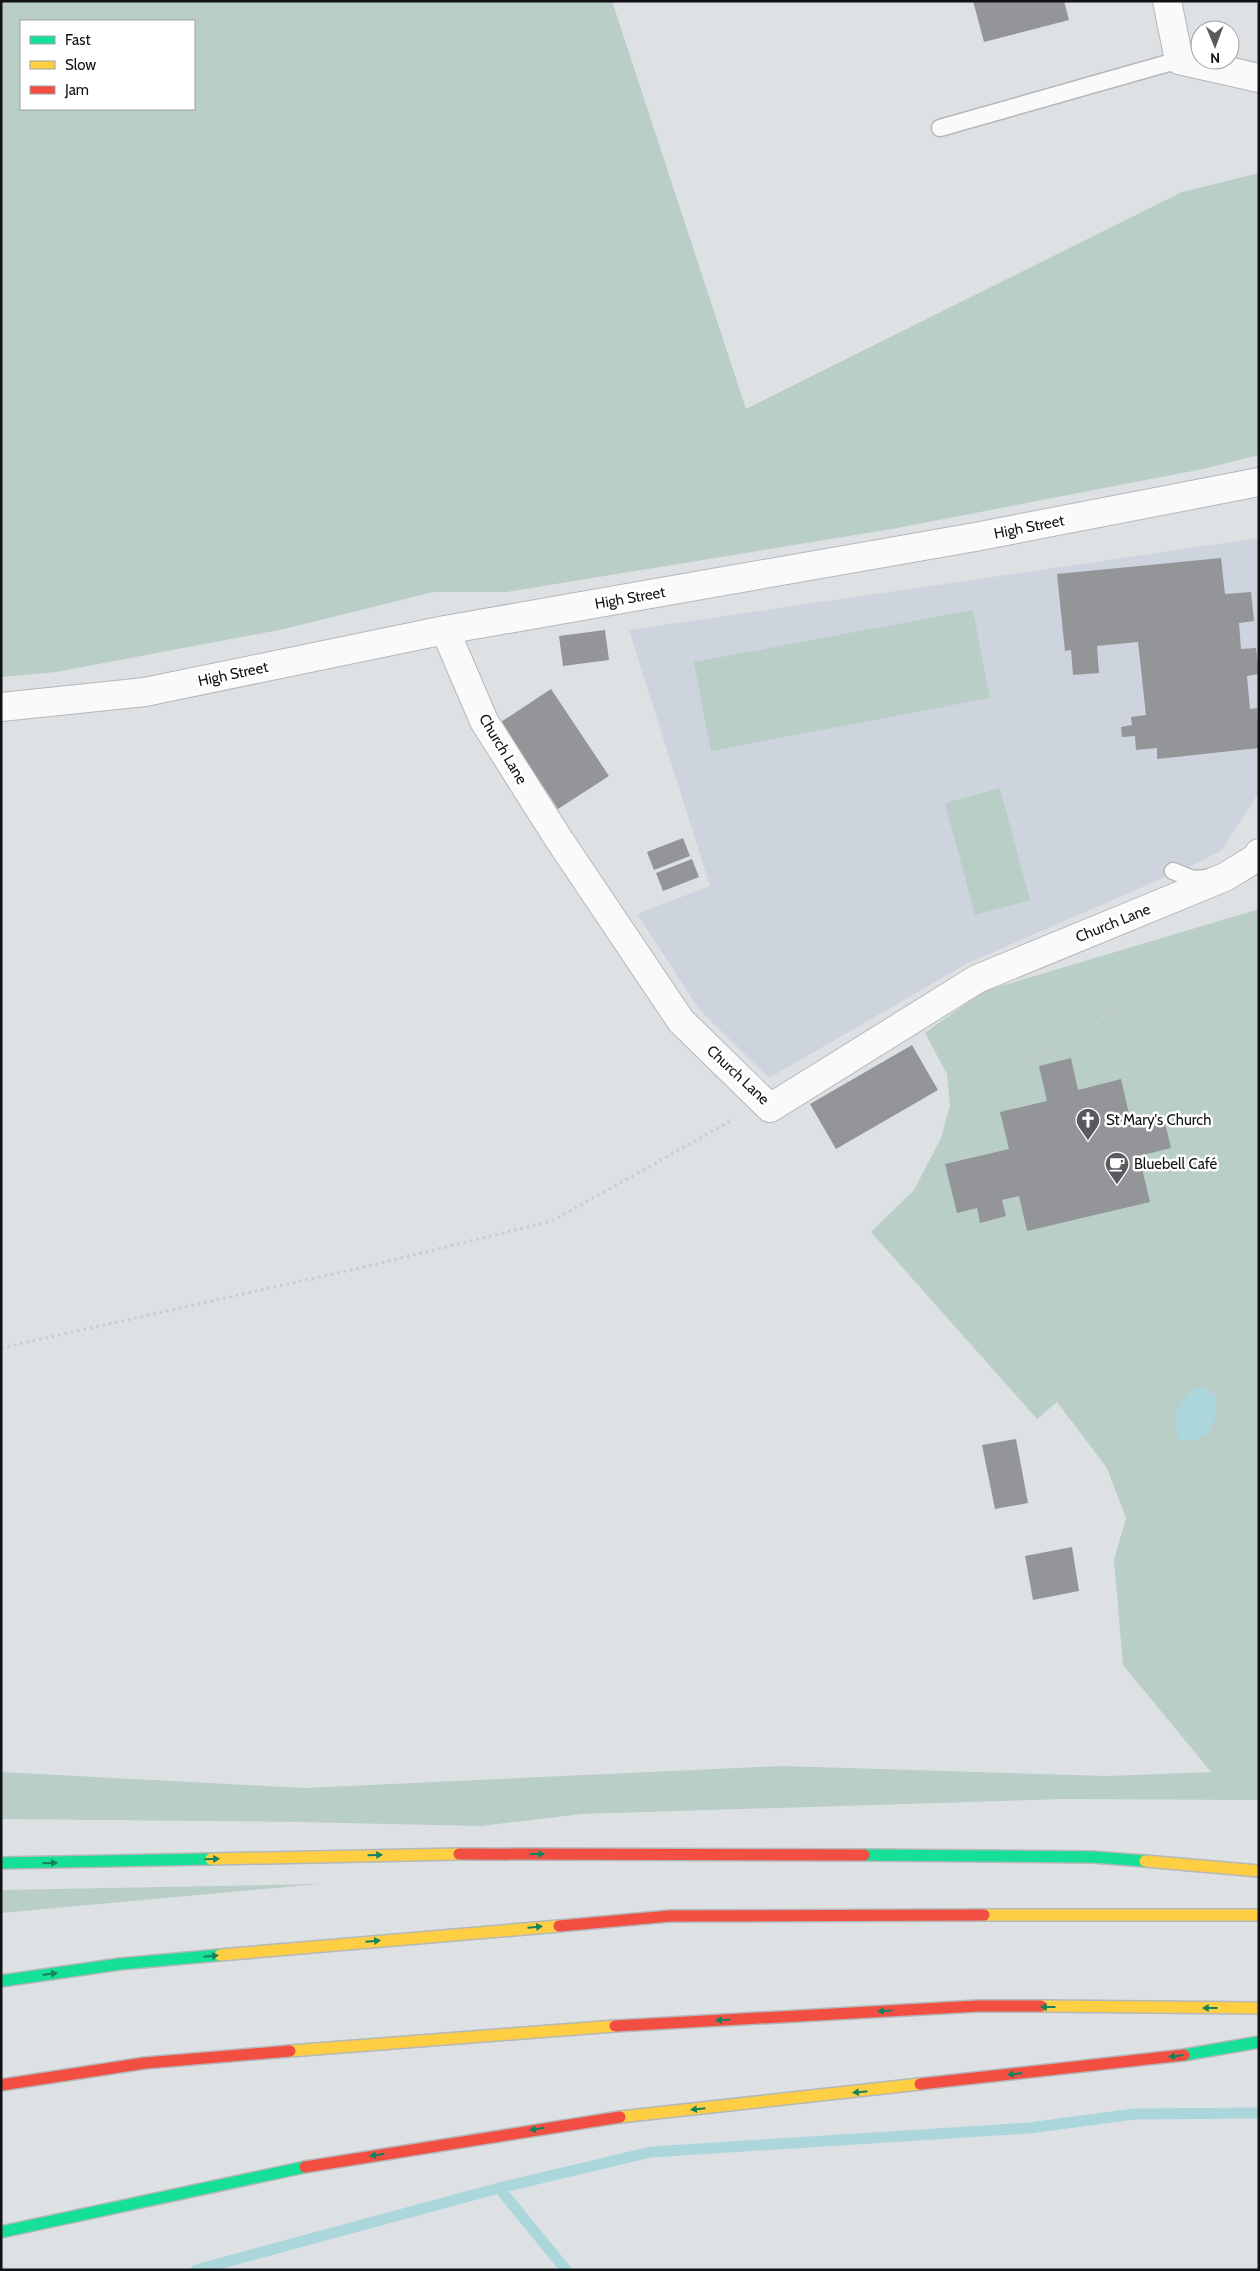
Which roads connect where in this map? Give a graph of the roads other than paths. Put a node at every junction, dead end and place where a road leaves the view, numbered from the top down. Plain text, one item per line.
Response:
1 (1167, 1) edge
2 (1178, 60) junction
3 (1259, 78) edge
4 (940, 128) dead end
5 (1259, 482) edge
6 (445, 630) junction
7 (1, 707) edge
8 (1259, 853) edge
9 (1172, 871) dead end
10 (1225, 877) junction
11 (1, 1863) edge
12 (1259, 1871) edge
13 (1259, 1915) edge
14 (1, 1980) edge
15 (1259, 2008) edge
16 (1259, 2042) edge
17 (1, 2085) edge
18 (1, 2232) edge

1 - 2 street
2 - 3 street
2 - 4 lane
5 - 6 street, High Street
6 - 7 street, High Street
6 - 10 street, Church Lane
8 - 10 street, Church Lane
9 - 10 lane
11 -> 12 highway
14 -> 13 highway
15 -> 17 highway
16 -> 18 highway

